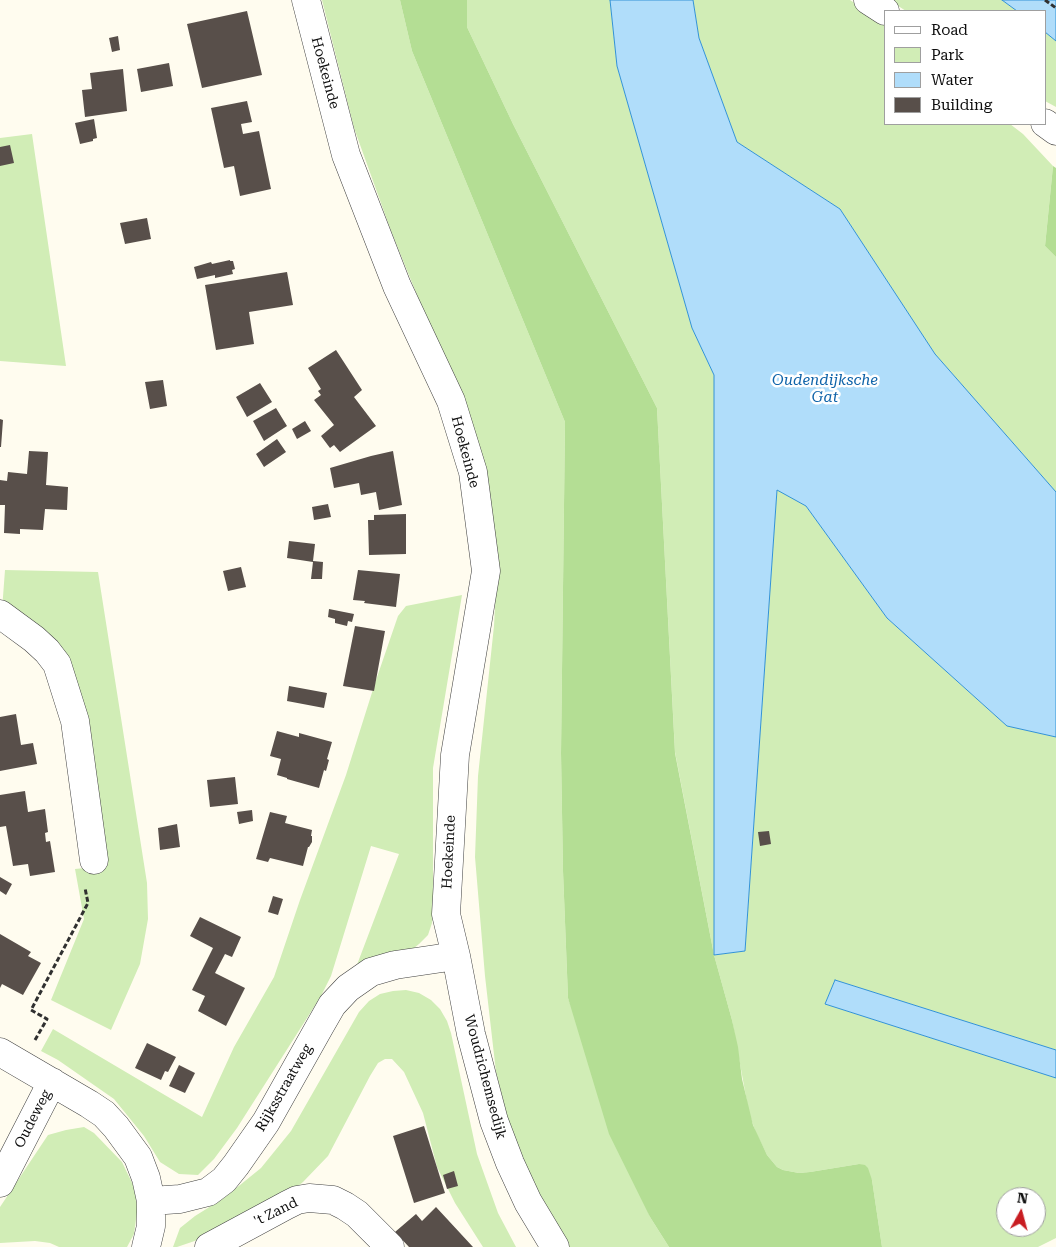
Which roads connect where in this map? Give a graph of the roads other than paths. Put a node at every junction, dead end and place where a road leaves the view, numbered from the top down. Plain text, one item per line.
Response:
1 (306, 0) edge
2 (868, 0) edge
3 (884, 11) edge
4 (0, 614) edge
5 (94, 860) road end
6 (456, 956) junction
7 (11, 1058) edge
8 (52, 1082) junction
9 (0, 1183) edge
10 (151, 1201) junction
11 (146, 1247) edge
12 (210, 1247) edge
13 (390, 1247) edge
14 (554, 1247) edge

1 - 6 street, Hoekeinde
2 - 3 street
4 - 5 street
6 - 10 street, Rijksstraatweg
6 - 14 street, Woudrichemsedijk
7 - 8 street
8 - 9 street, Oudeweg
8 - 10 street
10 - 11 street
12 - 13 street, 't Zand

